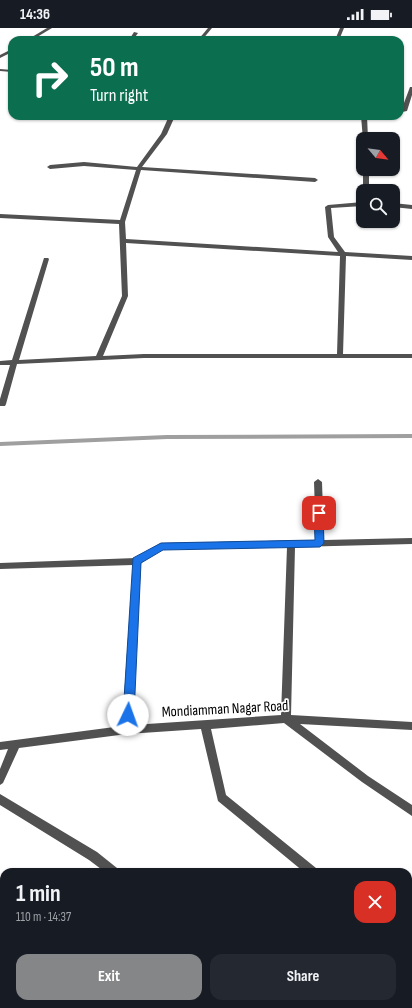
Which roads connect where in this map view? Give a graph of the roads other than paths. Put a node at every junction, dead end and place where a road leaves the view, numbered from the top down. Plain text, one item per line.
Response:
1 (50, 28) edge
2 (210, 28) edge
3 (136, 33) dead end
4 (37, 36) edge
5 (134, 36) edge
6 (203, 36) edge
7 (412, 88) edge
8 (404, 106) edge
9 (170, 120) edge
10 (364, 120) edge
11 (365, 132) edge
12 (50, 167) dead end
13 (139, 168) junction
14 (315, 180) dead end
15 (356, 205) edge
16 (400, 206) edge
17 (412, 207) edge
18 (0, 216) edge
19 (122, 222) junction
20 (123, 241) junction
21 (343, 254) junction
22 (412, 258) edge
23 (46, 259) dead end
24 (340, 356) junction
25 (412, 356) edge
26 (99, 358) junction
27 (14, 362) junction
28 (0, 363) edge
29 (2, 404) dead end
30 (318, 482) dead end
31 (412, 541) edge
32 (320, 543) junction
33 (291, 544) junction
34 (137, 561) junction
35 (0, 566) edge
36 (286, 719) junction
37 (205, 724) junction
38 (412, 726) edge
39 (127, 730) junction
40 (16, 743) junction
41 (0, 746) edge
42 (0, 780) edge
43 (0, 799) edge
44 (412, 811) edge
45 (109, 868) edge
46 (307, 868) edge

1 - 4 street
2 - 6 street
3 - 5 street
7 - 8 street
9 - 13 street
10 - 11 street
12 - 13 street
13 - 14 street
13 - 19 street
15 - 21 street
16 - 17 street
18 - 19 street
19 - 20 street
20 - 21 street
20 - 26 street
21 - 22 street
21 - 24 street
23 - 27 street
24 - 25 street
24 - 26 street
26 - 27 street
27 - 28 street
27 - 29 street
30 - 32 street
31 - 32 street
32 - 33 street
33 - 34 street
33 - 36 street
34 - 35 street
34 - 39 street
36 - 37 street, Mondiamman Nagar Road
36 - 38 street, Mondiamman Nagar Road
36 - 44 street
37 - 39 street, Mondiamman Nagar Road
37 - 46 street
39 - 40 street, Mondiamman Nagar Road
40 - 41 street, Mondiamman Nagar Road
40 - 42 street
43 - 45 street

